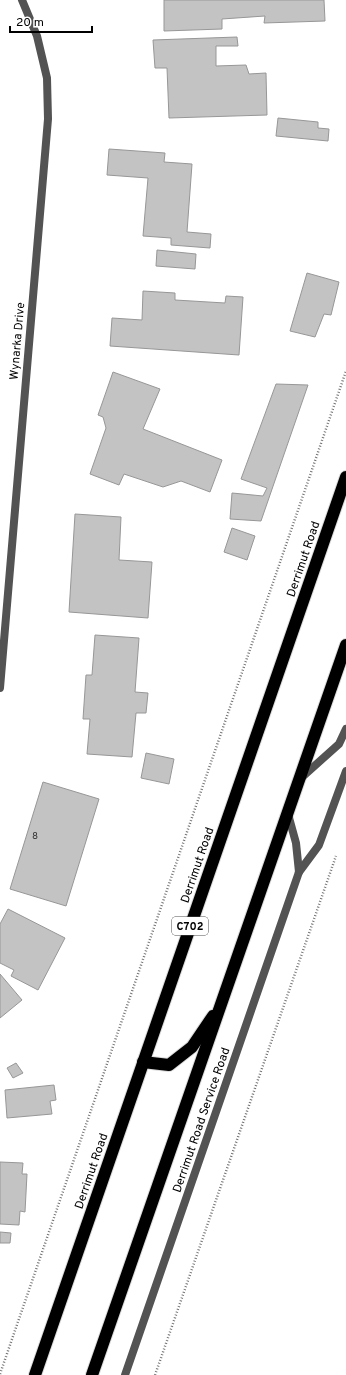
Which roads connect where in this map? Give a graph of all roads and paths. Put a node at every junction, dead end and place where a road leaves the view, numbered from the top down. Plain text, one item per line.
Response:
1 (22, 0) edge
2 (346, 371) edge
3 (346, 477) edge
4 (346, 645) edge
5 (0, 688) edge
6 (346, 729) edge
7 (346, 771) edge
8 (299, 780) junction
9 (288, 813) junction
10 (337, 853) dead end
11 (299, 872) junction
12 (222, 1003) junction
13 (144, 1062) junction
14 (0, 1374) edge
15 (35, 1375) edge
16 (92, 1375) edge
17 (125, 1375) edge
18 (155, 1375) edge

1 - 5 street, Wynarka Drive
2 - 14 path
3 - 13 highway, Derrimut Road / C702
4 - 8 highway
6 - 8 street
7 - 11 street, Derrimut Road Service Road
8 - 9 highway
9 - 11 street, Derrimut Road Service Road
9 - 12 highway
10 - 18 path
11 - 17 street, Derrimut Road Service Road
12 - 13 highway
12 - 16 highway
13 - 15 highway, Derrimut Road / C702

